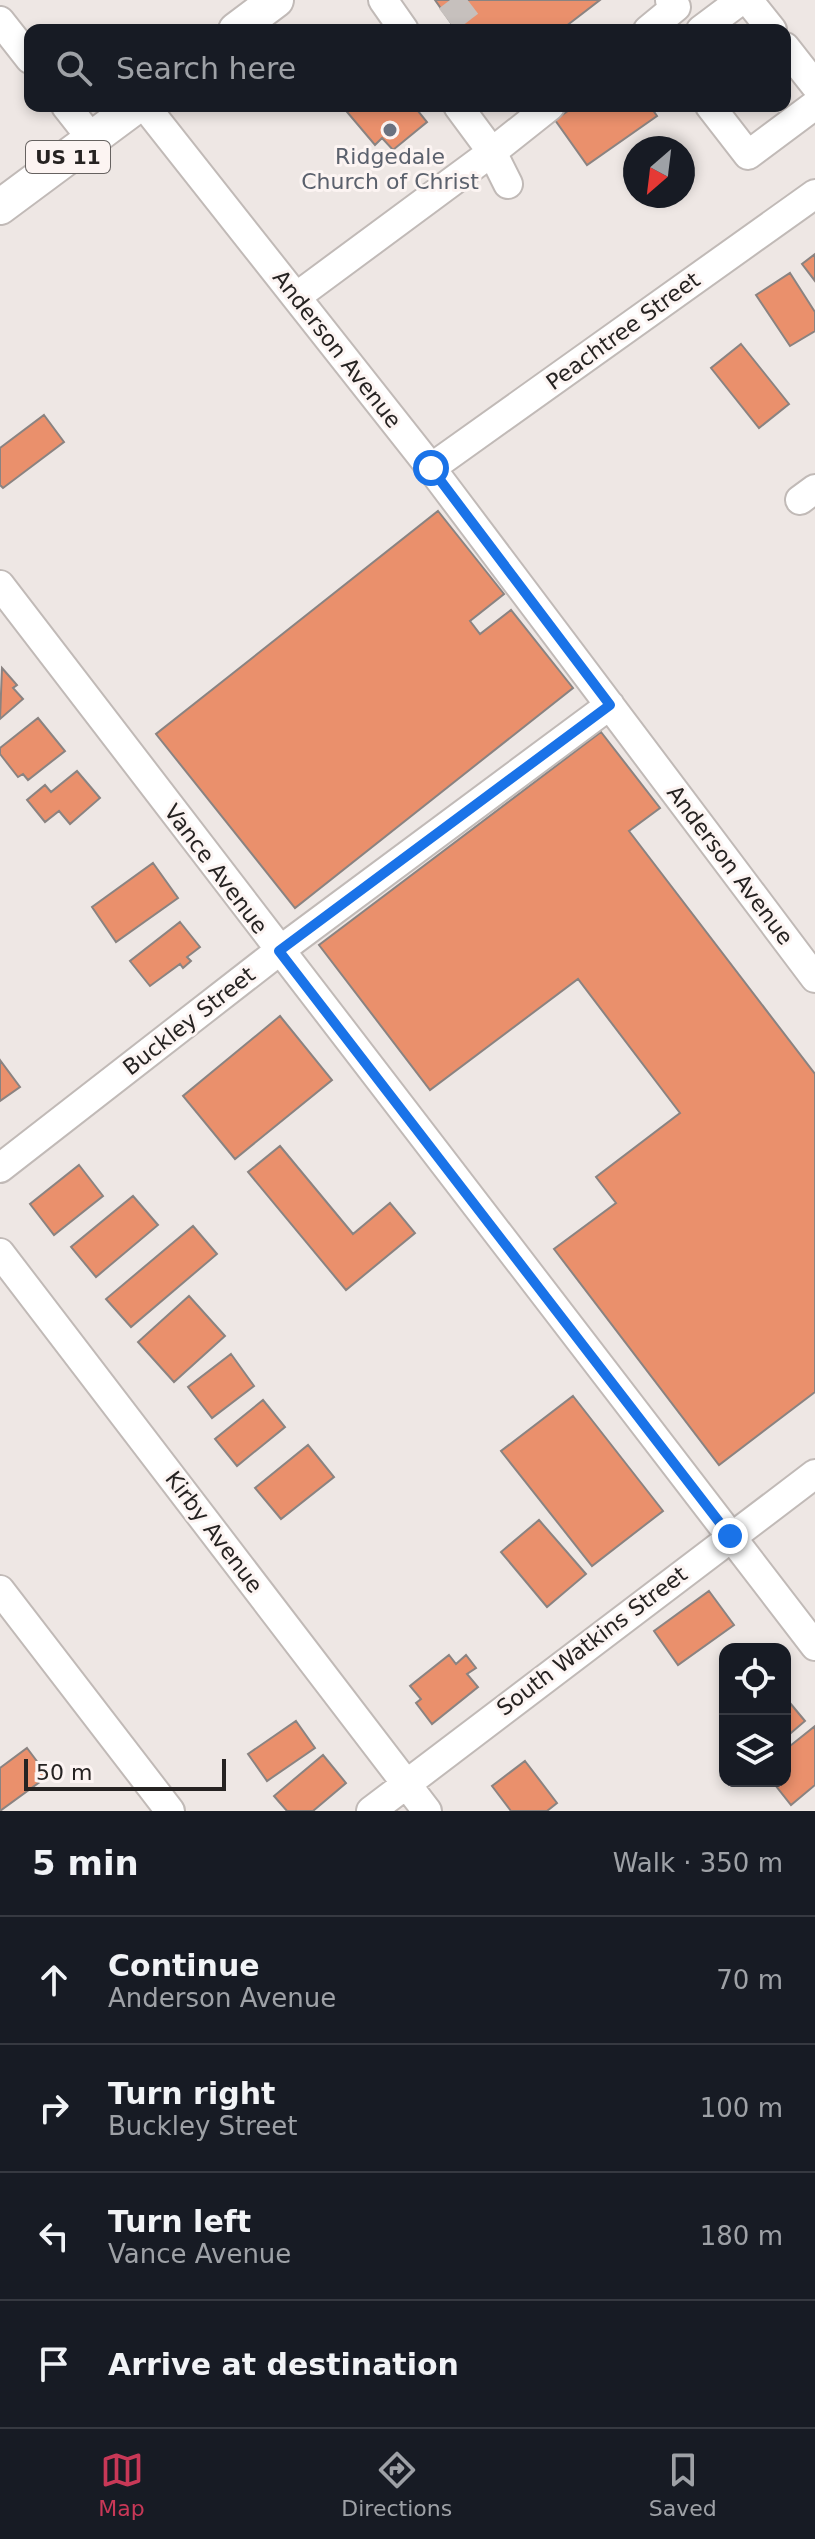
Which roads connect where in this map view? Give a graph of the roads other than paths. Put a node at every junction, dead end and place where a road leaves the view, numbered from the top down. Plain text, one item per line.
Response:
1 (276, 0) edge
2 (383, 0) edge
3 (741, 0) edge
4 (748, 0) edge
5 (677, 2) edge
6 (0, 21) edge
7 (244, 24) edge
8 (400, 24) edge
9 (655, 24) edge
10 (709, 24) edge
11 (767, 24) edge
12 (24, 51) edge
13 (791, 55) edge
14 (815, 85) edge
15 (815, 105) edge
16 (71, 112) edge
17 (128, 112) edge
18 (150, 112) edge
19 (462, 112) edge
20 (537, 112) edge
21 (715, 112) edge
22 (92, 139) junction
23 (492, 152) junction
24 (508, 184) dead end
25 (815, 194) edge
26 (0, 207) edge
27 (296, 297) junction
28 (431, 468) junction
29 (0, 585) edge
30 (610, 705) junction
31 (279, 951) junction
32 (815, 978) edge
33 (0, 1168) edge
34 (0, 1253) edge
35 (809, 1489) edge
36 (730, 1536) junction
37 (0, 1590) edge
38 (815, 1646) edge
39 (406, 1783) junction
40 (170, 1811) edge
41 (371, 1811) edge
42 (427, 1811) edge

1 - 7 main road
2 - 8 street
3 - 10 street
4 - 11 street
5 - 9 street
6 - 12 street
13 - 14 street
15 - 21 street
16 - 22 street
17 - 22 main road, US 11
18 - 27 street, Anderson Avenue
19 - 23 street
20 - 23 street
22 - 26 main road, US 11
23 - 24 street
23 - 27 street
25 - 28 street, Peachtree Street
27 - 28 street, Anderson Avenue
28 - 30 street, Anderson Avenue
29 - 31 street, Vance Avenue
30 - 31 street, Buckley Street
30 - 32 street, Anderson Avenue
31 - 33 street, Buckley Street
31 - 36 street, Vance Avenue
34 - 39 street, Kirby Avenue
35 - 36 street, South Watkins Street
36 - 38 street, Vance Avenue
36 - 39 street, South Watkins Street
37 - 40 street
39 - 41 street, South Watkins Street
39 - 42 street, Kirby Avenue

